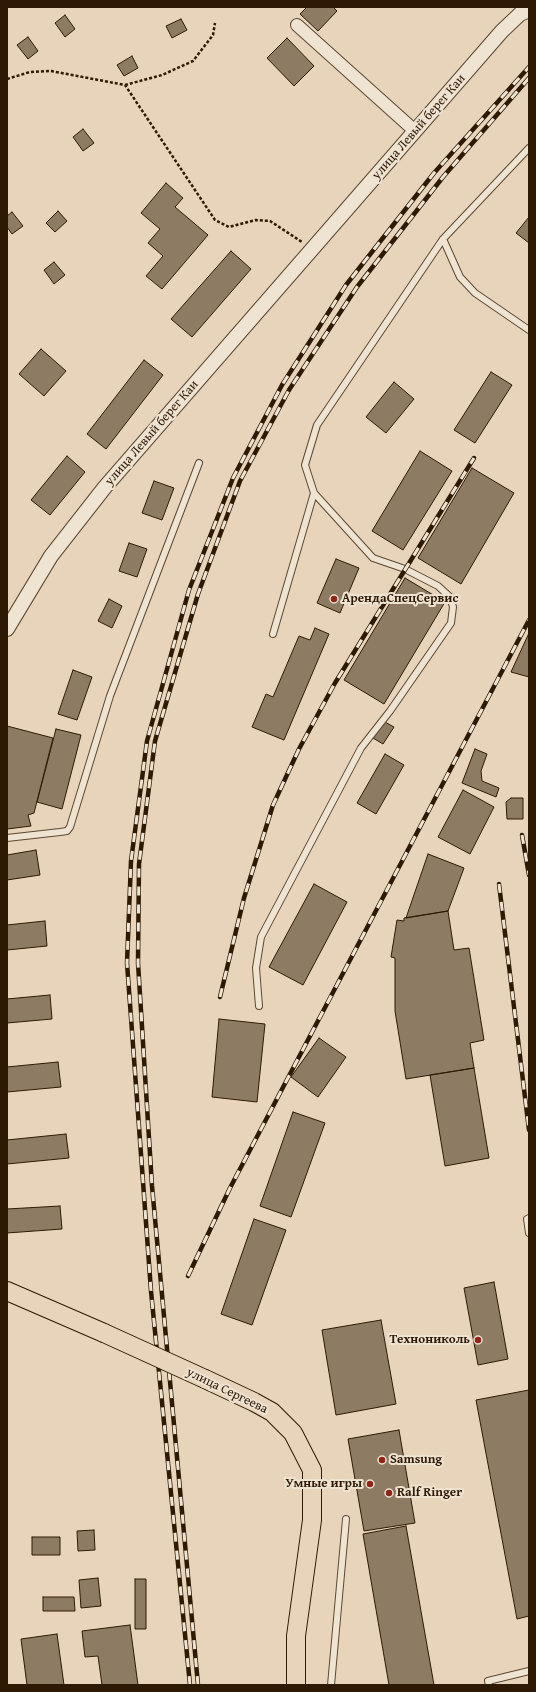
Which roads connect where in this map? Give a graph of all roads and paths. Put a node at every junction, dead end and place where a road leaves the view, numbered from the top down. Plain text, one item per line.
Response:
1 (522, 10) edge
2 (215, 23) dead end
3 (297, 25) dead end
4 (7, 79) edge
5 (125, 85) junction
6 (415, 131) junction
7 (529, 148) edge
8 (443, 240) junction
9 (313, 248) junction
10 (529, 330) edge
11 (198, 463) dead end
12 (314, 493) junction
13 (7, 629) edge
14 (273, 634) dead end
15 (7, 838) edge
16 (259, 1006) dead end
17 (529, 1218) edge
18 (529, 1233) edge
19 (7, 1291) edge
20 (346, 1519) dead end
21 (529, 1671) edge
22 (296, 1685) edge
23 (331, 1685) edge
24 (488, 1685) edge

1 - 6 street, улица Левый берег Каи
2 - 5 path
3 - 6 street
4 - 5 path
5 - 9 path
6 - 9 street, улица Левый берег Каи
7 - 8 lane
8 - 10 lane
8 - 12 lane
9 - 13 street, улица Левый берег Каи
11 - 15 lane
12 - 14 lane
12 - 16 lane
17 - 18 lane
19 - 22 main road, улица Сергеева, bridge
20 - 23 lane
21 - 24 lane

